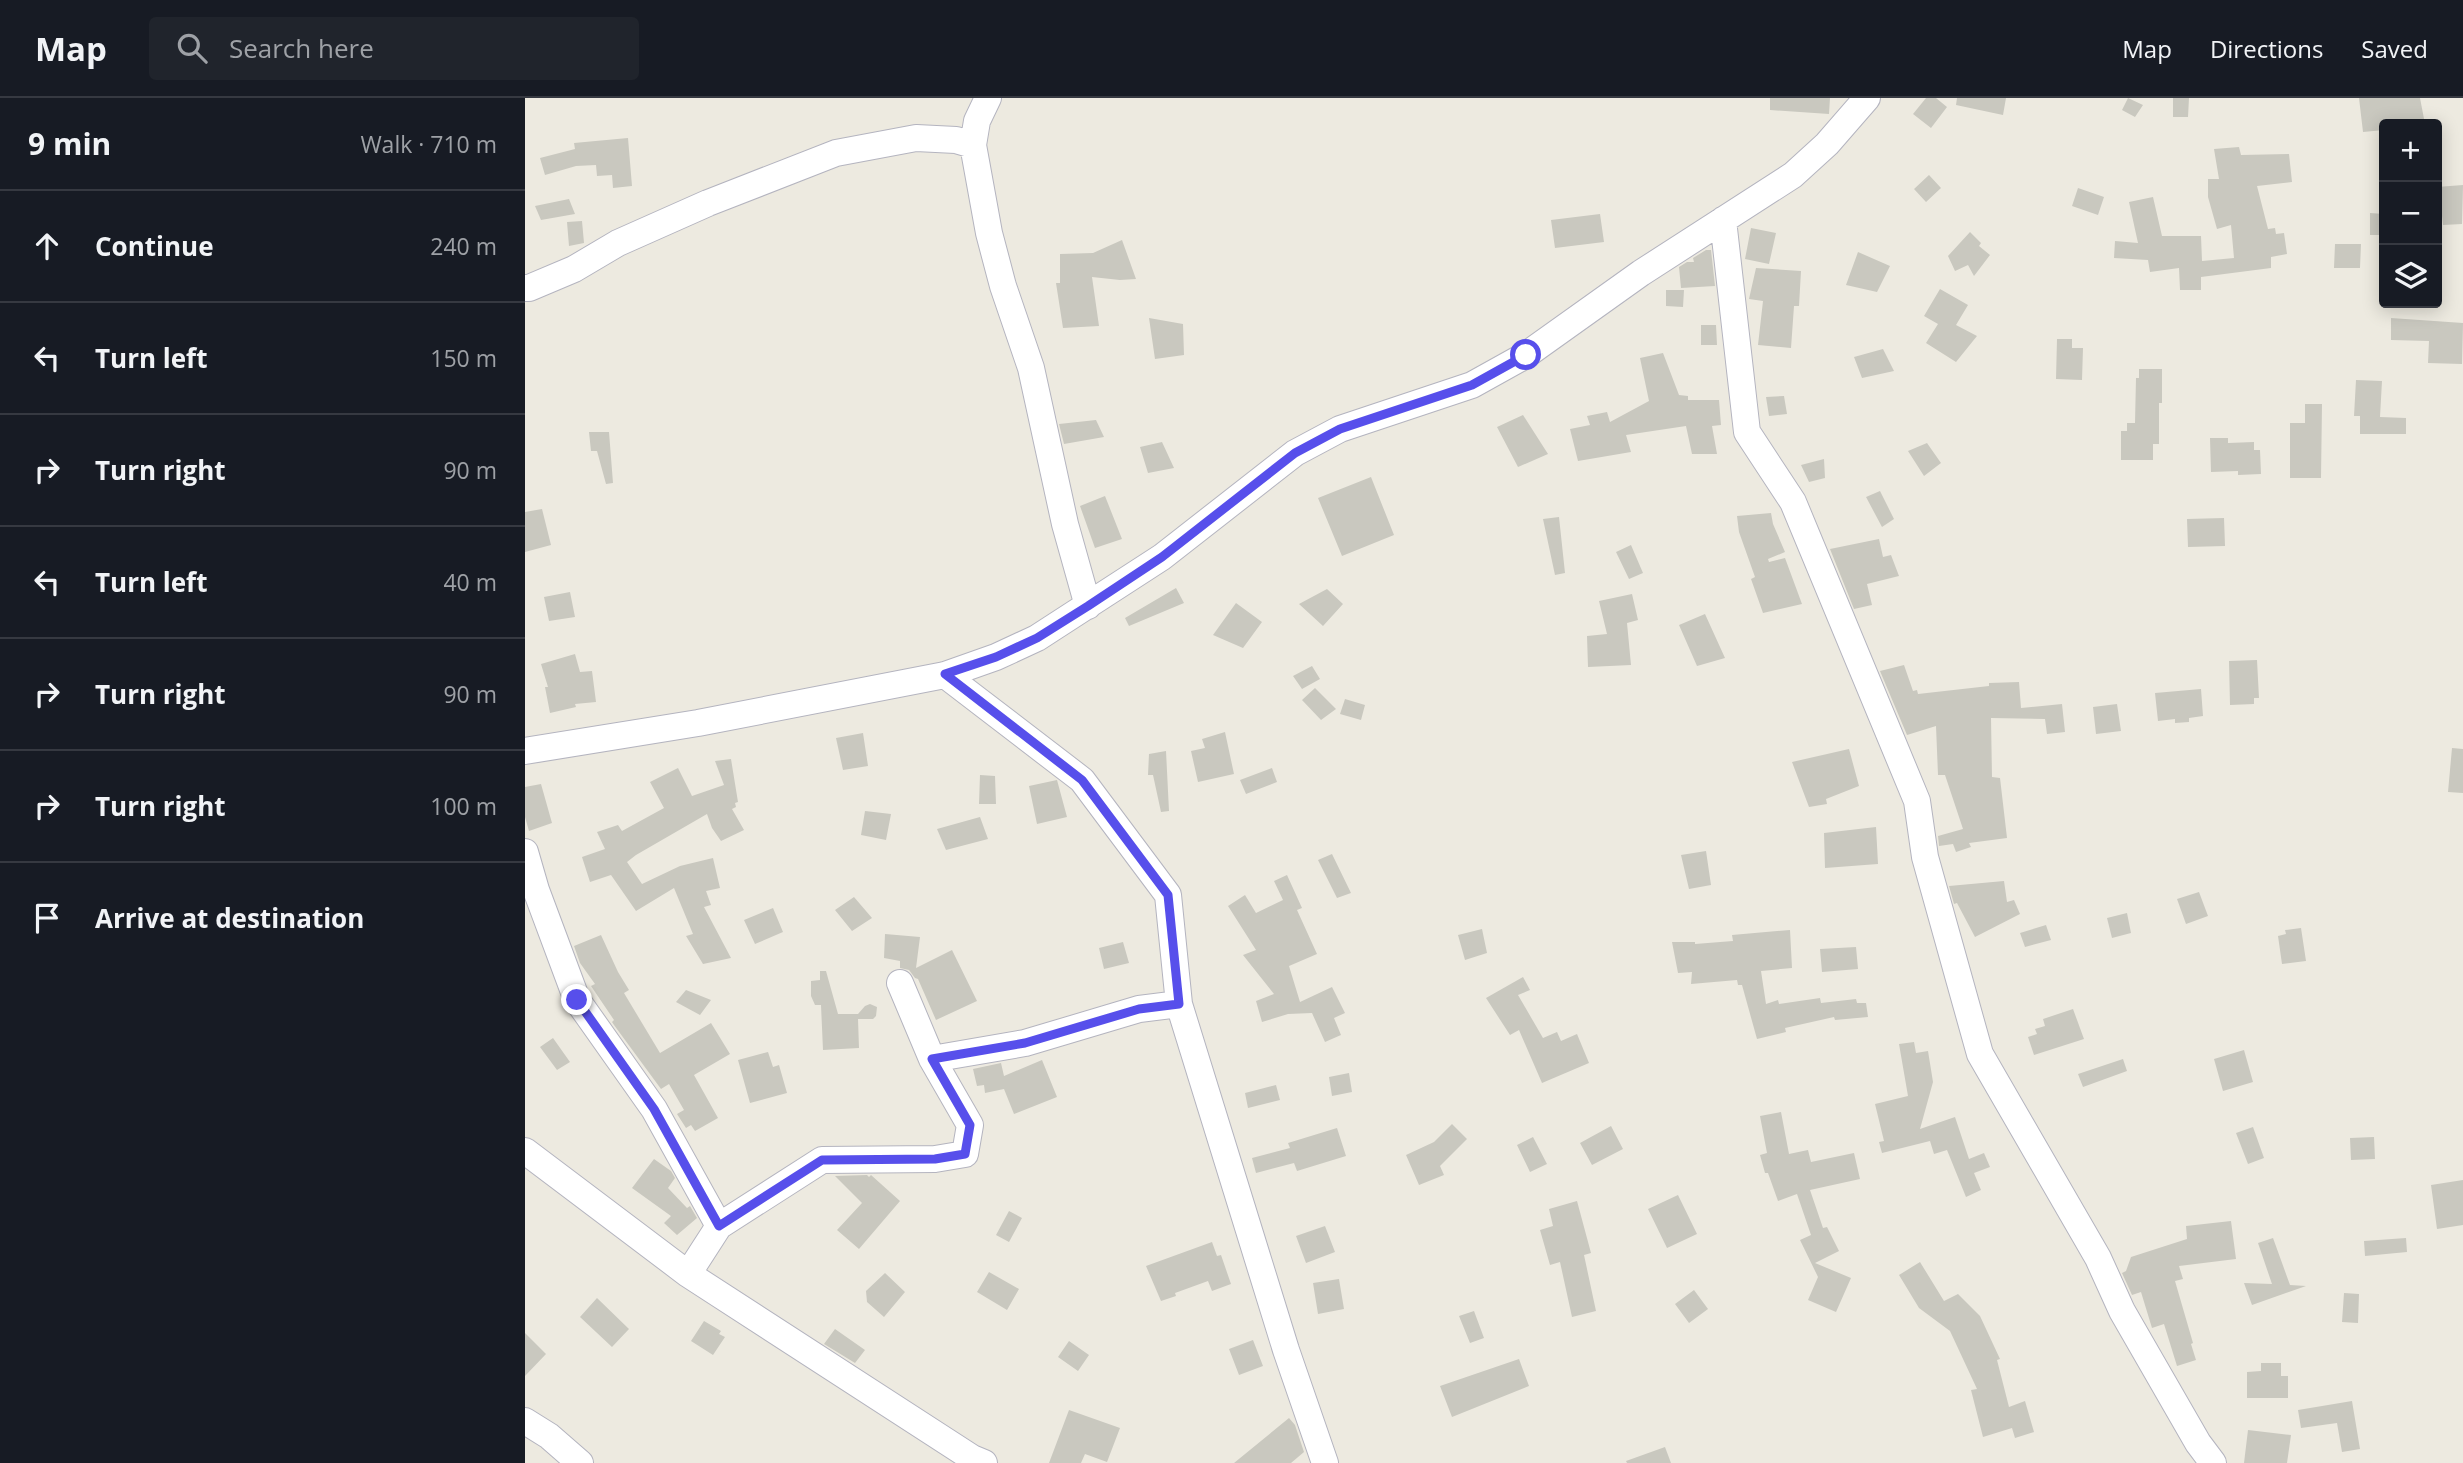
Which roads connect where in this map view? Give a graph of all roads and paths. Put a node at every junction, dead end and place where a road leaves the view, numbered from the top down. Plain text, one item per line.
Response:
1 (988, 98) edge
2 (1867, 98) edge
3 (973, 145) junction
4 (1723, 220) junction
5 (525, 288) edge
6 (1088, 606) junction
7 (945, 674) junction
8 (525, 751) edge
9 (525, 852) edge
10 (530, 891) edge
11 (900, 983) dead end
12 (1179, 1004) junction
13 (932, 1059) junction
14 (525, 1150) edge
15 (719, 1226) junction
16 (688, 1273) junction
17 (525, 1422) edge
18 (580, 1463) edge
19 (984, 1463) edge
20 (1325, 1463) edge
21 (2213, 1463) edge

1 - 3 street
2 - 4 street
3 - 5 street
3 - 6 street
4 - 6 street
4 - 21 street
6 - 7 street
7 - 8 street
7 - 12 street
9 - 10 street
10 - 15 street
11 - 13 street
12 - 13 street
12 - 20 street
13 - 15 street
14 - 16 street
15 - 16 street
16 - 19 street
17 - 18 street

